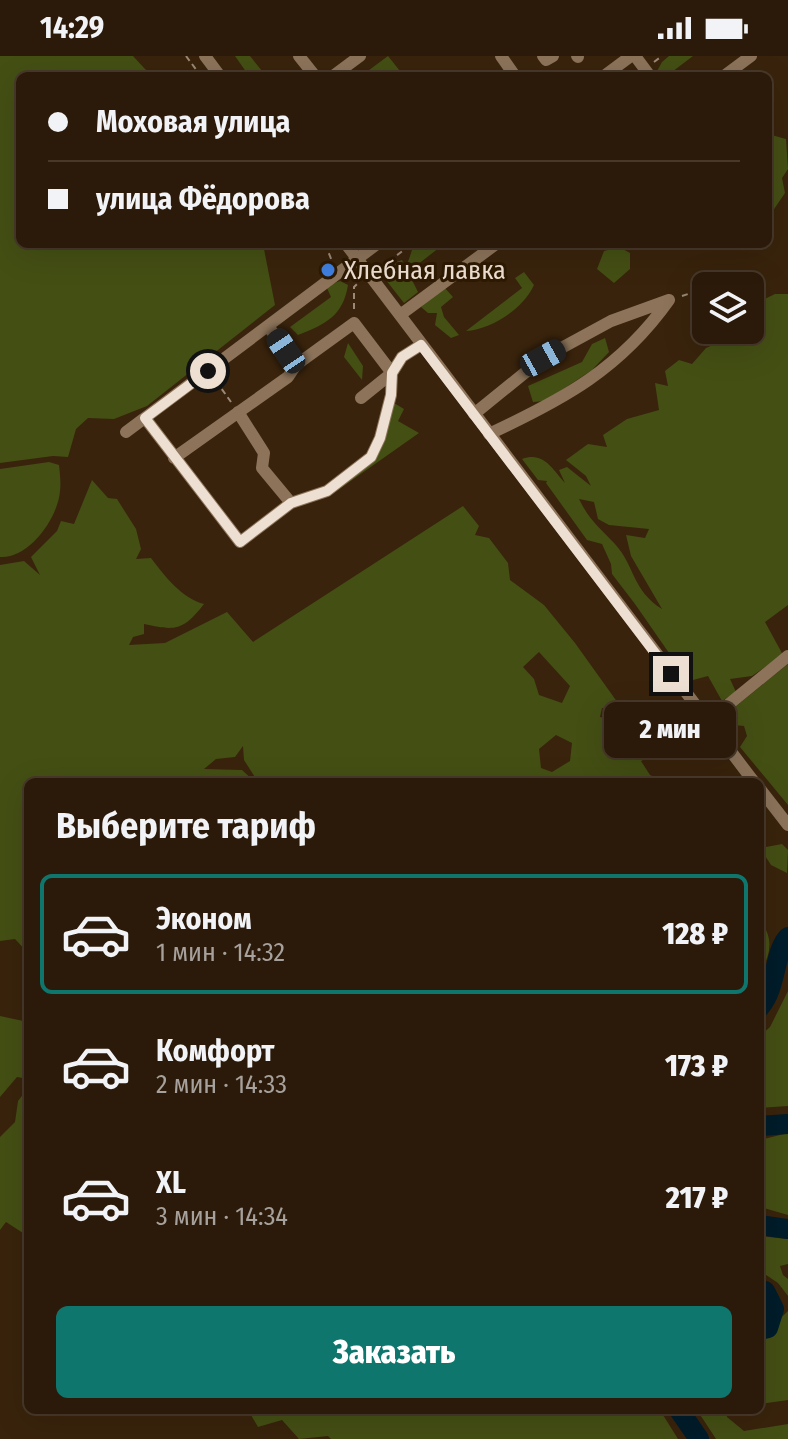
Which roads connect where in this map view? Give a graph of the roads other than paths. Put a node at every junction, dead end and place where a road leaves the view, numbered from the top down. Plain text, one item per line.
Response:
1 (299, 56) edge
2 (360, 56) edge
3 (543, 56) edge
4 (553, 56) edge
5 (633, 56) edge
6 (751, 56) edge
7 (312, 72) edge
8 (338, 72) edge
9 (610, 72) edge
10 (647, 72) edge
11 (729, 72) edge
12 (349, 248) edge
13 (372, 248) edge
14 (491, 248) edge
15 (357, 259) junction
16 (400, 315) junction
17 (268, 326) junction
18 (421, 345) junction
19 (296, 365) junction
20 (392, 373) junction
21 (361, 398) dead end
22 (238, 412) junction
23 (474, 414) junction
24 (145, 418) junction
25 (126, 432) dead end
26 (489, 434) junction
27 (174, 458) junction
28 (291, 503) junction
29 (788, 656) edge
30 (707, 722) junction
31 (751, 778) edge
32 (764, 794) edge
33 (788, 825) edge

1 - 7 street
2 - 8 street
3 - 4 street
5 - 9 street
5 - 10 street
6 - 11 street
12 - 15 street
13 - 15 street
14 - 16 street
15 - 16 street
15 - 17 street
16 - 18 street
17 - 19 street
17 - 24 street
18 - 20 street
18 - 23 street
19 - 20 street
19 - 22 street
20 - 21 street
20 - 28 street
22 - 27 street
22 - 28 street
23 - 26 street
23 - 26 street
24 - 25 street
24 - 27 street
26 - 30 street
27 - 28 street
29 - 30 street
30 - 31 street
32 - 33 street

